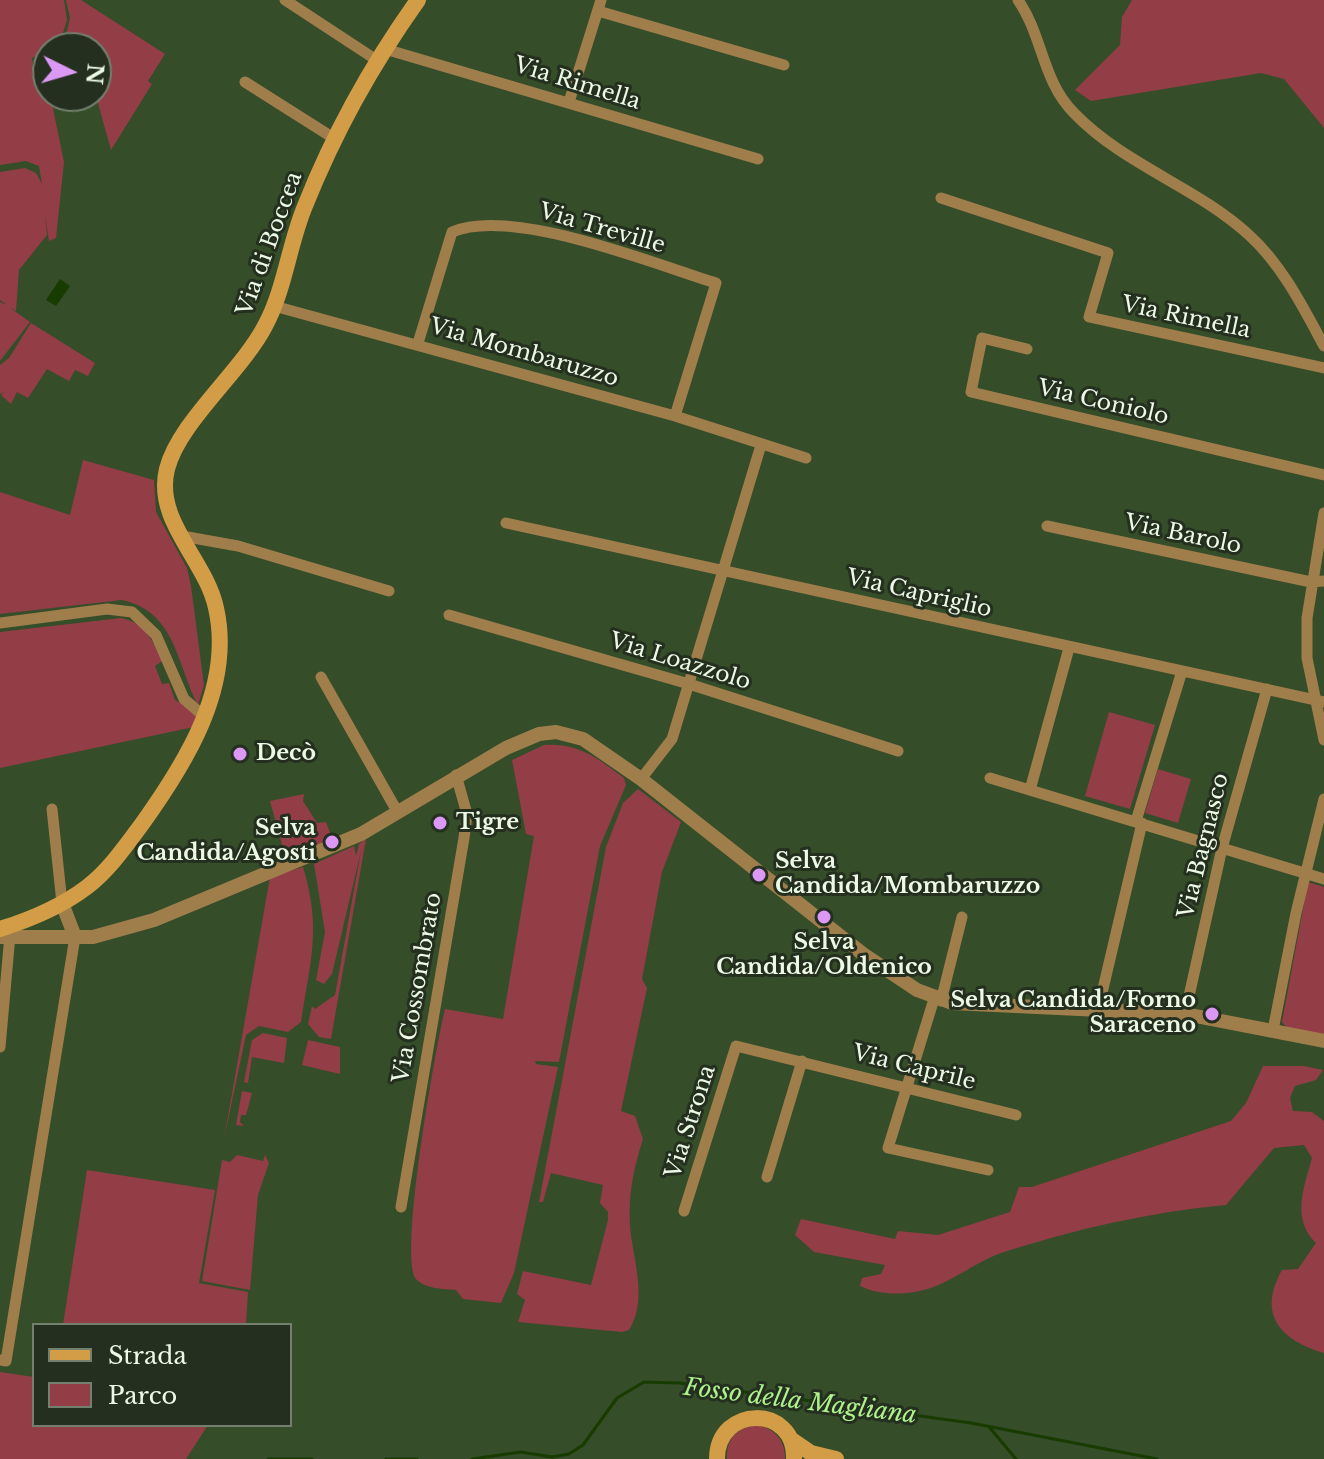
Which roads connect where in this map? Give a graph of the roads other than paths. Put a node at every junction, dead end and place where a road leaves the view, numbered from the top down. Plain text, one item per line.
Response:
1 (285, 0) edge
2 (418, 0) edge
3 (1018, 0) edge
4 (600, 5) edge
5 (381, 55) junction
6 (784, 65) dead end
7 (245, 82) dead end
8 (569, 102) junction
9 (335, 139) junction
10 (758, 159) dead end
11 (941, 198) dead end
12 (274, 306) junction
13 (418, 343) junction
14 (1324, 346) edge
15 (1027, 349) dead end
16 (1324, 368) edge
17 (675, 416) junction
18 (761, 445) junction
19 (806, 458) dead end
20 (1324, 475) edge
21 (1324, 513) edge
22 (506, 523) dead end
23 (1047, 526) dead end
24 (182, 536) junction
25 (723, 571) junction
26 (1324, 581) edge
27 (1311, 582) junction
28 (389, 591) dead end
29 (449, 615) dead end
30 (0, 623) edge
31 (1069, 648) junction
32 (1182, 671) junction
33 (321, 677) dead end
34 (689, 684) junction
35 (1267, 689) junction
36 (1320, 701) edge
37 (205, 717) junction
38 (1324, 740) edge
39 (898, 751) dead end
40 (456, 775) junction
41 (990, 778) dead end
42 (641, 779) junction
43 (1030, 790) junction
44 (1324, 799) edge
45 (52, 809) dead end
46 (397, 811) junction
47 (1139, 822) junction
48 (1222, 848) junction
49 (1305, 872) junction
50 (1324, 879) edge
51 (57, 905) junction
52 (962, 917) dead end
53 (0, 919) edge
54 (3, 934) edge
55 (75, 937) junction
56 (938, 1000) junction
57 (1098, 1010) junction
58 (1185, 1014) junction
59 (1273, 1030) junction
60 (1324, 1041) edge
61 (736, 1046) joint
62 (0, 1047) edge
63 (802, 1061) junction
64 (906, 1086) junction
65 (1016, 1115) dead end
66 (988, 1170) dead end
67 (767, 1177) dead end
68 (401, 1207) dead end
69 (684, 1211) dead end
70 (3, 1361) edge
71 (792, 1440) junction
72 (714, 1456) edge
73 (794, 1459) edge
74 (836, 1459) edge

1 - 5 street, Via Rimella
2 - 5 main road, Via di Boccea
3 - 14 street
4 - 6 street
4 - 8 street
5 - 8 street, Via Rimella
5 - 9 main road, Via di Boccea
7 - 9 street
8 - 10 street, Via Rimella
9 - 12 main road, Via di Boccea
11 - 16 street, Via Rimella
12 - 13 street, Via Mombaruzzo
12 - 24 main road, Via di Boccea
13 - 17 street, Via Mombaruzzo
13 - 17 street, Via Treville
15 - 20 street, Via Coniolo
17 - 18 street, Via Mombaruzzo
18 - 19 street, Via Mombaruzzo
18 - 25 street
21 - 27 street
22 - 25 street, Via Capriglio
23 - 27 street, Via Barolo
24 - 28 street
24 - 37 main road, Via di Boccea
25 - 31 street, Via Capriglio
25 - 34 street
26 - 27 street, Via Barolo
27 - 36 street
29 - 34 street, Via Loazzolo
30 - 37 street
31 - 32 street, Via Capriglio
31 - 43 street
32 - 35 street, Via Capriglio
32 - 47 street
33 - 46 street
34 - 39 street, Via Loazzolo
34 - 42 street
35 - 36 street, Via Capriglio
35 - 48 street, Via Bagnasco
36 - 38 street
37 - 51 main road, Via di Boccea
40 - 42 street
40 - 46 street
40 - 68 street, Via Cossombrato
41 - 43 street
42 - 56 street
43 - 47 street
44 - 49 street
45 - 51 street
46 - 55 street
47 - 48 street
47 - 57 street
48 - 49 street
48 - 58 street, Via Bagnasco
49 - 50 street
49 - 59 street
51 - 53 main road, Via di Boccea
51 - 54 main road, Via di Boccea
51 - 55 street
52 - 56 street
54 - 55 street
54 - 62 street
55 - 70 street
56 - 57 street
56 - 64 street
57 - 58 street
58 - 59 street
59 - 60 street
61 - 63 street, Via Caprile
61 - 69 street, Via Strona
63 - 64 street, Via Caprile
63 - 67 street
64 - 65 street, Via Caprile
64 - 66 street
71 - 72 main road
71 - 73 main road
71 - 74 main road

